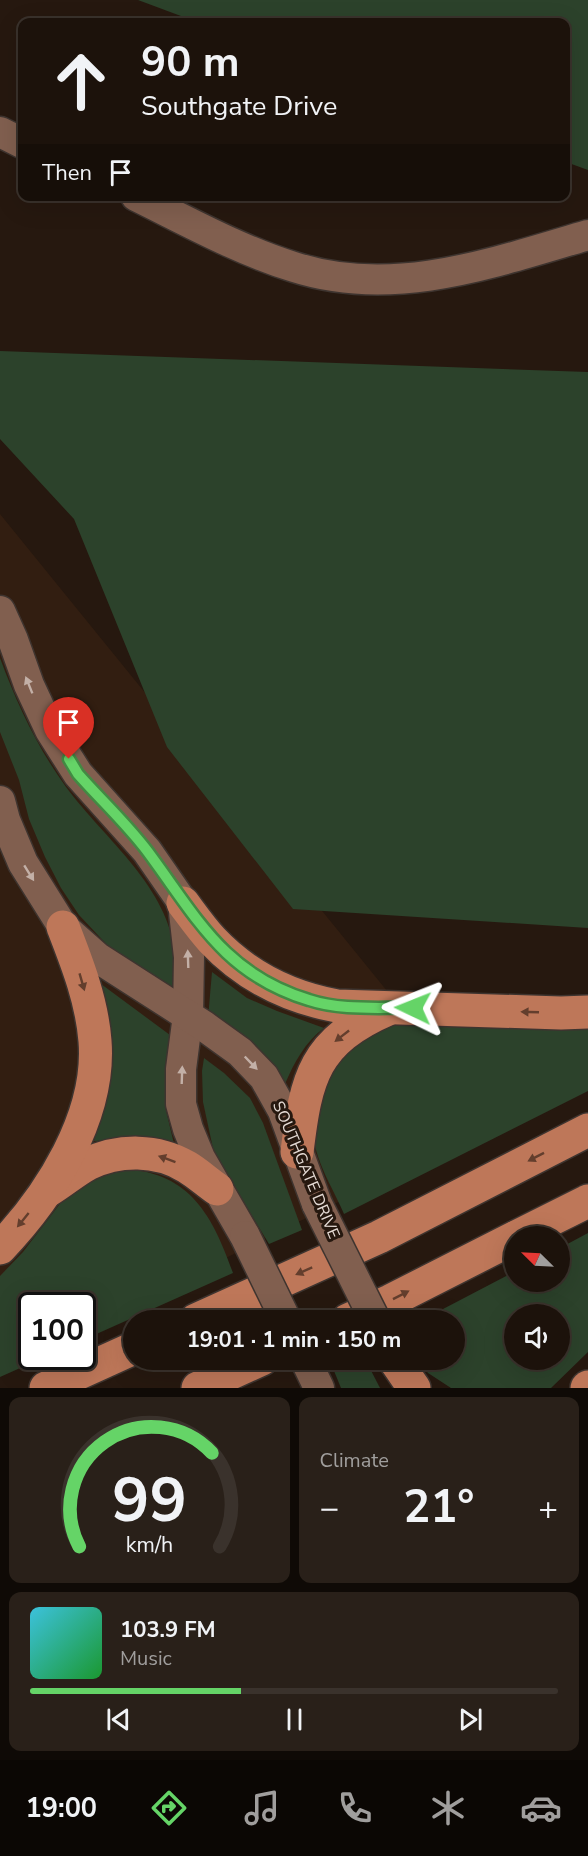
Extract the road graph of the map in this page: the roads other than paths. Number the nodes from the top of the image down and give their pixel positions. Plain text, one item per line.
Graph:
1 (0, 132) edge
2 (18, 141) edge
3 (146, 201) edge
4 (588, 235) edge
5 (0, 611) edge
6 (0, 801) edge
7 (183, 903) junction
8 (63, 927) junction
9 (392, 1007) junction
10 (588, 1012) edge
11 (188, 1015) junction
12 (588, 1130) edge
13 (297, 1152) junction
14 (217, 1189) junction
15 (46, 1192) junction
16 (588, 1201) edge
17 (538, 1226) edge
18 (504, 1243) edge
19 (0, 1248) edge
20 (218, 1310) edge
21 (281, 1310) edge
22 (370, 1310) edge
23 (370, 1310) edge
24 (123, 1353) edge
25 (238, 1370) edge
26 (310, 1370) edge
27 (402, 1370) edge
28 (46, 1388) edge
29 (198, 1388) edge
30 (319, 1388) edge
31 (414, 1388) edge

1 - 2 main road
3 - 4 main road
7 -> 5 main road
6 -> 8 main road, SOUTHGATE DRIVE
7 - 9 highway
11 -> 7 main road
8 - 11 main road, SOUTHGATE DRIVE
8 -> 15 highway
10 -> 9 highway
9 -> 13 highway
11 -> 13 main road, SOUTHGATE DRIVE
14 -> 11 main road
12 -> 20 highway
13 - 22 main road, SOUTHGATE DRIVE, bridge
14 -> 15 highway
14 - 21 main road, bridge
15 -> 19 highway
16 - 17 highway
23 -> 18 highway
24 - 28 highway
25 - 29 highway
26 - 30 main road
27 - 31 highway

